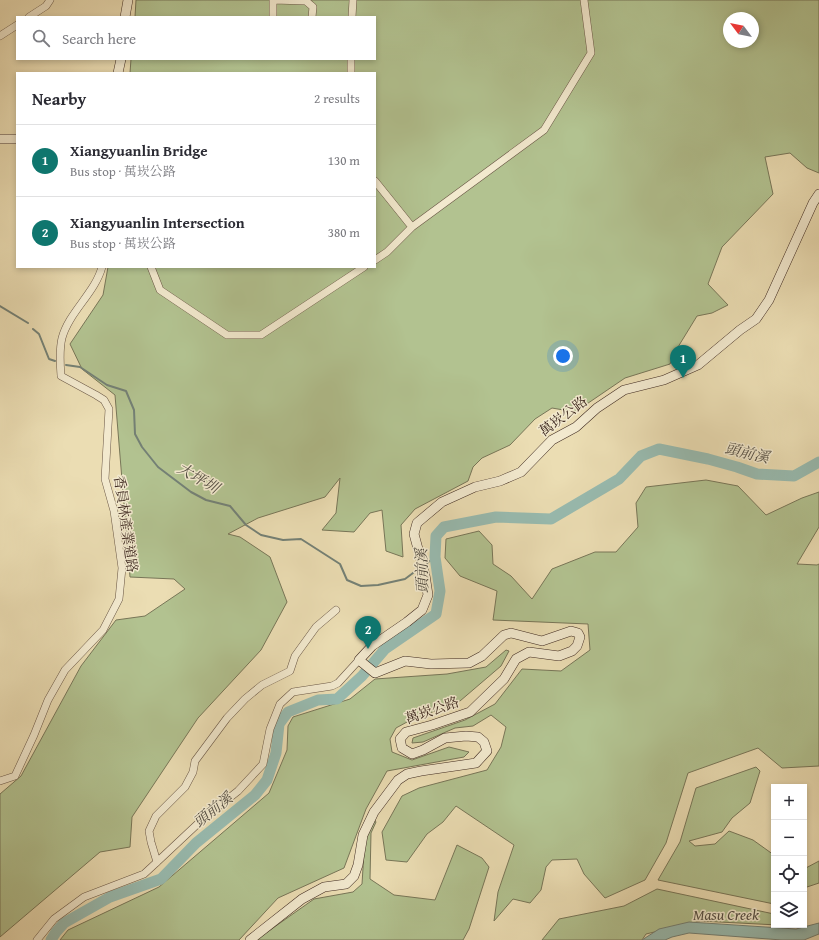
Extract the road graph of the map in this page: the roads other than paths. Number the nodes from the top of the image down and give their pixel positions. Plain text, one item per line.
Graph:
1 (50, 0) edge
2 (128, 0) edge
3 (274, 0) edge
4 (353, 0) edge
5 (584, 0) edge
6 (31, 16) edge
7 (125, 16) edge
8 (273, 16) edge
9 (312, 16) edge
10 (352, 16) edge
11 (16, 26) edge
12 (0, 36) edge
13 (121, 60) edge
14 (351, 60) edge
15 (118, 72) edge
16 (351, 72) edge
17 (0, 139) edge
18 (16, 139) edge
19 (376, 182) edge
20 (819, 194) edge
21 (412, 227) junction
22 (376, 259) edge
23 (102, 268) edge
24 (151, 268) edge
25 (363, 268) edge
26 (336, 610) dead end
27 (359, 660) junction
28 (0, 781) edge
29 (157, 862) junction
30 (37, 940) edge
31 (250, 940) edge

1 - 6 street
2 - 7 street
3 - 8 street
3 - 9 street
4 - 10 street
5 - 21 street
11 - 12 street
13 - 15 street
14 - 16 street
17 - 18 street
19 - 21 street
20 - 27 street, 萬崁公路
21 - 22 street
23 - 28 street, 香員林產業道路
24 - 25 street
26 - 29 street
27 - 29 street
27 - 31 street, 萬崁公路
29 - 30 street

